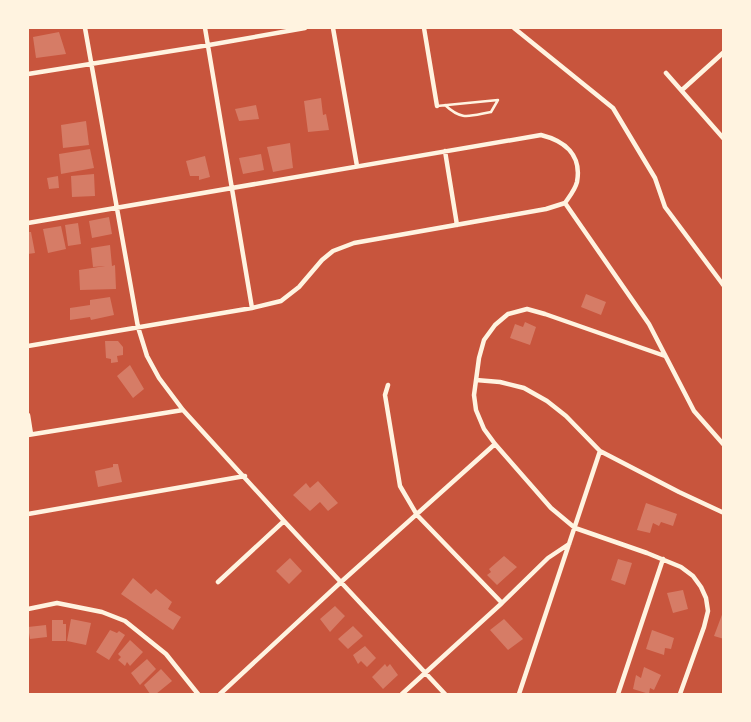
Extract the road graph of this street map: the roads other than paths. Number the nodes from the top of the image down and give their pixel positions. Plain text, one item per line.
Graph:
1 (85, 28) edge
2 (206, 28) edge
3 (305, 28) edge
4 (333, 28) edge
5 (424, 28) edge
6 (514, 29) edge
7 (208, 45) junction
8 (724, 52) edge
9 (91, 63) junction
10 (666, 73) dead end
11 (28, 74) edge
12 (682, 90) junction
13 (445, 105) junction
14 (437, 106) joint
15 (724, 139) edge
16 (445, 151) junction
17 (357, 166) junction
18 (231, 189) junction
19 (565, 203) junction
20 (117, 206) junction
21 (28, 223) edge
22 (457, 225) junction
23 (724, 286) edge
24 (252, 308) junction
25 (138, 326) junction
26 (28, 346) edge
27 (665, 356) junction
28 (476, 380) junction
29 (388, 385) dead end
30 (183, 410) junction
31 (28, 416) edge
32 (29, 435) edge
33 (495, 444) junction
34 (724, 446) edge
35 (600, 451) junction
36 (245, 476) junction
37 (724, 513) edge
38 (28, 514) edge
39 (417, 515) junction
40 (284, 521) junction
41 (576, 528) junction
42 (569, 544) junction
43 (663, 559) junction
44 (218, 582) dead end
45 (341, 582) junction
46 (502, 604) junction
47 (28, 609) edge
48 (426, 674) junction
49 (198, 694) edge
50 (220, 694) edge
51 (402, 694) edge
52 (445, 694) edge
53 (520, 694) edge
54 (618, 694) edge
55 (680, 694) edge

1 - 9 street
2 - 7 street
3 - 7 street
4 - 17 street
5 - 14 street
6 - 23 street
7 - 9 street
7 - 18 street
8 - 12 street
9 - 11 street
9 - 20 street
10 - 12 street
12 - 15 street
13 - 13 lane
13 - 14 lane
16 - 17 street
16 - 19 street
16 - 22 street
17 - 18 street
18 - 20 street
18 - 24 street
19 - 22 street
19 - 27 street
20 - 21 street
20 - 25 street
22 - 24 street
24 - 25 street
25 - 26 street
25 - 30 street
27 - 28 street
27 - 34 street
28 - 33 street
28 - 35 street
29 - 39 street
30 - 32 street
30 - 36 street
31 - 32 street
33 - 39 street
33 - 41 street
35 - 37 street
35 - 41 street
36 - 38 street
36 - 40 street
39 - 45 street
39 - 46 street
40 - 44 street
40 - 45 street
41 - 42 street
41 - 43 street
42 - 46 street
42 - 53 street
43 - 54 street
43 - 55 street
45 - 48 street
45 - 50 street
46 - 48 street
47 - 49 street
48 - 51 street
48 - 52 street

